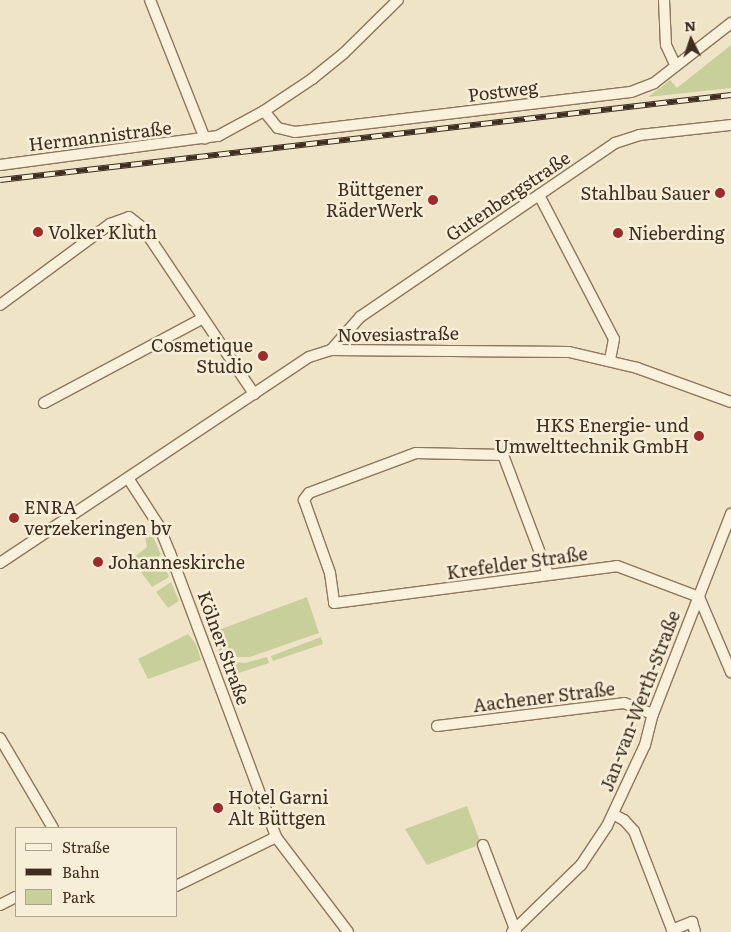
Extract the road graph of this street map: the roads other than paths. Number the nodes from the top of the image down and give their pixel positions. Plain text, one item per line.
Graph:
1 (150, 0) edge
2 (398, 0) edge
3 (664, 0) edge
4 (731, 23) edge
5 (676, 66) junction
6 (264, 111) junction
7 (731, 124) edge
8 (205, 139) junction
9 (0, 165) edge
10 (539, 195) junction
11 (0, 304) edge
12 (203, 318) junction
13 (331, 350) junction
14 (610, 360) junction
15 (254, 394) junction
16 (731, 402) edge
17 (44, 403) dead end
18 (128, 478) junction
19 (731, 514) edge
20 (0, 563) edge
21 (548, 574) junction
22 (699, 597) junction
23 (731, 672) edge
24 (653, 714) junction
25 (437, 726) dead end
26 (0, 738) edge
27 (613, 814) junction
28 (52, 827) edge
29 (276, 837) junction
30 (484, 845) dead end
31 (178, 885) edge
32 (15, 898) edge
33 (0, 906) edge
34 (514, 931) edge
35 (672, 931) edge
36 (348, 932) edge
37 (695, 932) edge

1 - 8 street
2 - 6 street, Hermannistraße
3 - 5 street
4 - 5 street, Postweg
5 - 6 street, Postweg
6 - 8 street, Hermannistraße
7 - 10 street, Gutenbergstraße
8 - 9 street, Hermannistraße
10 - 13 street, Gutenbergstraße
10 - 14 street
11 - 12 street
12 - 15 street
12 - 17 street
13 - 14 street, Novesiastraße
13 - 15 street, Novesiastraße
14 - 16 street, Novesiastraße
15 - 18 street, Novesiastraße
18 - 20 street, Novesiastraße
18 - 29 street, Kölner Straße
19 - 22 street, Jan-van-Werth-Straße
21 - 21 street, Krefelder Straße
21 - 22 street, Krefelder Straße
22 - 23 street
22 - 24 street, Jan-van-Werth-Straße
24 - 25 street, Aachener Straße
24 - 27 street, Jan-van-Werth-Straße
26 - 28 street
27 - 34 street, Jan-van-Werth-Straße
27 - 35 street
29 - 31 street
29 - 36 street, Kölner Straße
30 - 34 street, Jan-van-Werth-Straße
32 - 33 street
35 - 37 street

